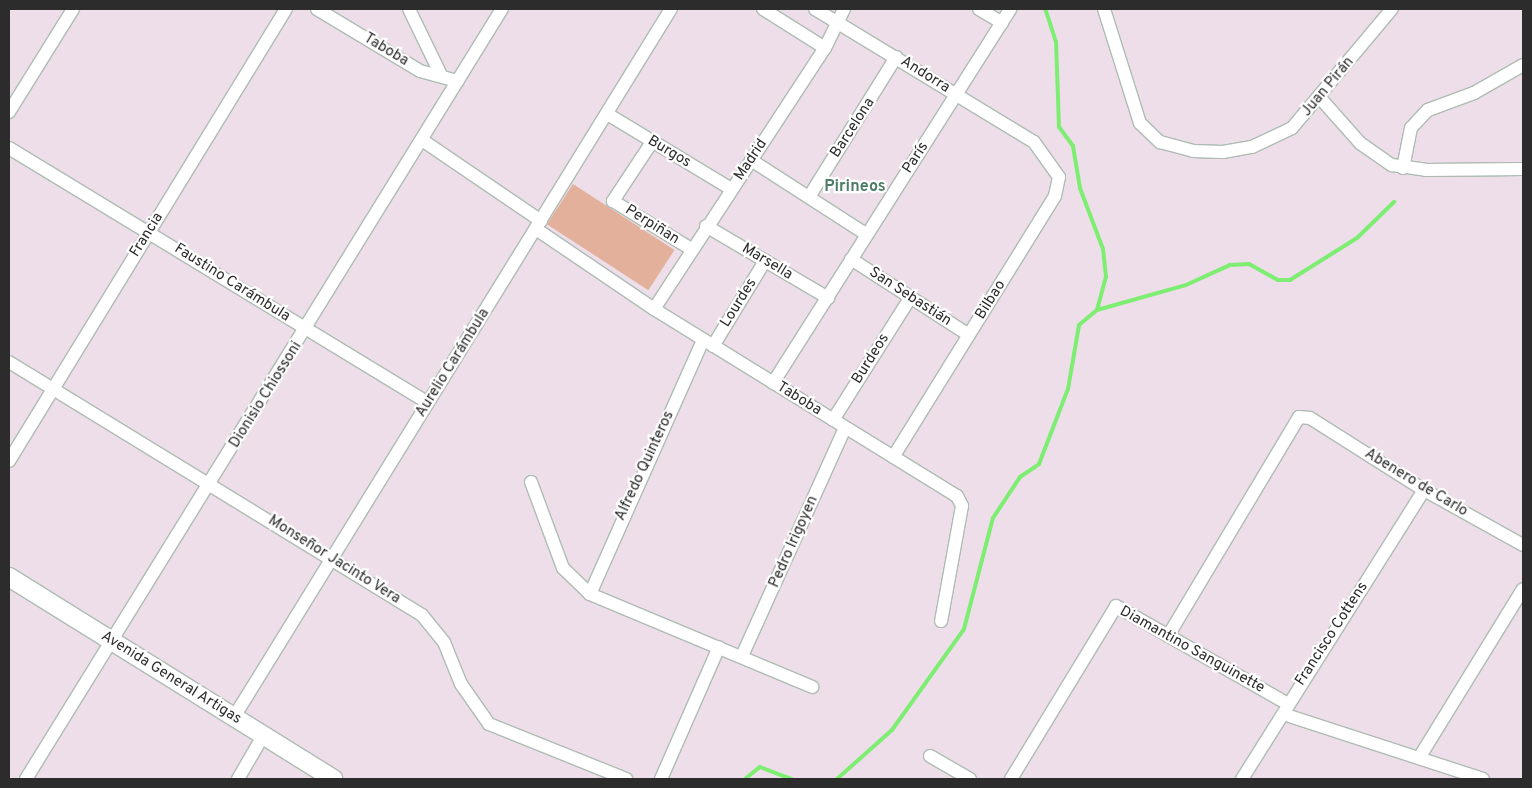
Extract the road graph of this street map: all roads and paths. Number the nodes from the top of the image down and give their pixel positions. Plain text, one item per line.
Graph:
1 (73, 9) edge
2 (286, 9) edge
3 (318, 9) edge
4 (409, 9) edge
5 (502, 9) edge
6 (671, 9) edge
7 (815, 9) edge
8 (844, 9) edge
9 (980, 9) edge
10 (1010, 9) edge
11 (1104, 9) edge
12 (1392, 9) edge
13 (770, 10) edge
14 (836, 22) junction
15 (1002, 24) junction
16 (825, 48) junction
17 (896, 57) junction
18 (1523, 65) edge
19 (440, 73) junction
20 (458, 81) junction
21 (957, 95) junction
22 (1320, 99) junction
23 (9, 112) edge
24 (608, 115) junction
25 (422, 140) junction
26 (652, 142) junction
27 (1034, 142) joint
28 (9, 148) edge
29 (751, 160) junction
30 (1403, 168) junction
31 (1523, 169) edge
32 (731, 189) junction
33 (808, 197) junction
34 (539, 225) junction
35 (706, 226) junction
36 (149, 232) junction
37 (866, 234) junction
38 (691, 249) junction
39 (851, 259) junction
40 (765, 261) junction
41 (828, 298) junction
42 (910, 298) junction
43 (654, 309) junction
44 (307, 329) junction
45 (969, 335) junction
46 (708, 343) junction
47 (9, 362) edge
48 (773, 383) junction
49 (53, 388) junction
50 (428, 403) junction
51 (833, 420) junction
52 (844, 428) junction
53 (893, 457) junction
54 (9, 461) edge
55 (531, 482) dead end
56 (210, 484) junction
57 (1424, 490) junction
58 (1523, 545) edge
59 (332, 560) junction
60 (9, 577) edge
61 (1523, 589) edge
62 (590, 594) junction
63 (940, 621) dead end
64 (1168, 636) junction
65 (113, 641) junction
66 (719, 648) junction
67 (742, 656) junction
68 (812, 687) dead end
69 (1286, 709) junction
70 (234, 717) junction
71 (263, 736) junction
72 (930, 756) dead end
73 (1419, 758) junction
74 (26, 779) edge
75 (238, 779) edge
76 (333, 779) edge
77 (626, 779) edge
78 (662, 779) edge
79 (970, 779) edge
80 (1011, 779) edge
81 (1242, 779) edge
82 (1483, 779) edge

1 - 23 street
2 - 36 street, Francia
3 - 19 street, Taboba
4 - 19 street
5 - 20 street, Dionisio Chiossoni
6 - 24 street, Aurelio Carámbula
7 - 14 street, Andorra
8 - 14 street, Madrid
9 - 15 street
10 - 15 street, París
11 - 22 street, Juan Pirán
12 - 22 street, Juan Pirán
13 - 16 street
14 - 16 street, Madrid
14 - 17 street, Andorra
15 - 21 street, París
16 - 29 street, Madrid
17 - 21 street, Andorra
17 - 33 street, Barcelona
18 - 30 street
19 - 20 street, Taboba
20 - 25 street, Dionisio Chiossoni
21 - 27 street, Andorra
21 - 37 street, París
22 - 30 street
24 - 26 street, Burgos
24 - 34 street, Aurelio Carámbula
25 - 34 street, Taboba
25 - 44 street, Dionisio Chiossoni
26 - 32 street, Burgos
26 - 38 street, Perpiñan
27 - 45 street, Bilbao
28 - 36 street, Faustino Carámbula
29 - 32 street, Madrid
29 - 33 street
30 - 31 street
32 - 35 street, Madrid
33 - 37 street
34 - 43 street, Taboba
34 - 50 street, Aurelio Carámbula
35 - 38 street, Madrid
35 - 40 street, Marsella
36 - 44 street, Faustino Carámbula
36 - 49 street, Francia
37 - 39 street, París
38 - 43 street, Madrid
39 - 41 street, París
39 - 42 street, San Sebastián
40 - 41 street, Marsella
40 - 46 street, Lourdes
41 - 48 street, París
42 - 45 street, San Sebastián
42 - 51 street, Burdeos
43 - 46 street, Taboba
44 - 50 street, Faustino Carámbula
44 - 56 street, Dionisio Chiossoni
45 - 53 street, Bilbao
46 - 48 street, Taboba
46 - 62 street, Alfredo Quinteros
47 - 49 street, Monseñor Jacinto Vera
48 - 51 street, Taboba
49 - 54 street, Francia
49 - 56 street, Monseñor Jacinto Vera
50 - 59 street, Aurelio Carámbula
51 - 52 street, Taboba
52 - 53 street, Taboba
52 - 67 street, Pedro Irigoyen
53 - 63 street, Taboba
55 - 62 street
56 - 59 street, Monseñor Jacinto Vera
56 - 65 street, Dionisio Chiossoni
57 - 58 street, Abenero de Carlo
57 - 64 street, Abenero de Carlo
57 - 69 street, Francisco Cottens
59 - 70 street, Aurelio Carámbula
59 - 77 street, Monseñor Jacinto Vera
60 - 65 main road, Avenida General Artigas
61 - 73 street
62 - 66 street
64 - 69 street, Diamantino Sanguinette
64 - 80 street, Diamantino Sanguinette
65 - 70 main road, Avenida General Artigas
65 - 74 street, Dionisio Chiossoni
66 - 67 street
66 - 78 street
67 - 68 street
69 - 73 street, Diamantino Sanguinette
69 - 81 street, Francisco Cottens
70 - 71 main road, Avenida General Artigas
71 - 75 street
71 - 76 main road, Avenida General Artigas
72 - 79 street
73 - 82 street, Diamantino Sanguinette

